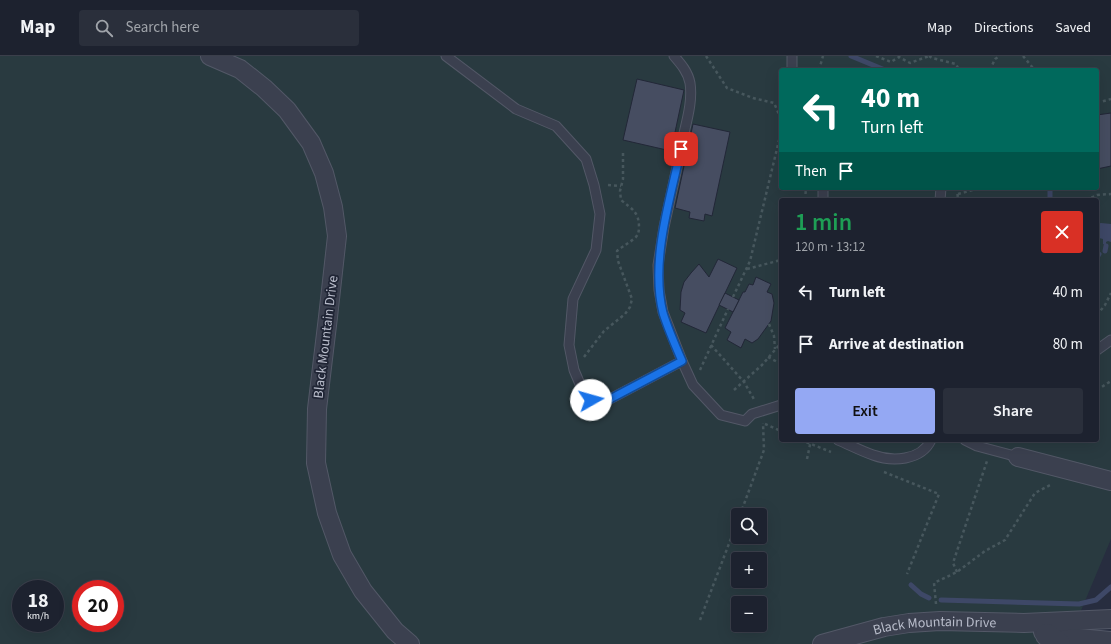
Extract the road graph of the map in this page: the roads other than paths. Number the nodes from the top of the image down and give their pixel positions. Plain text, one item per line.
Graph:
1 (210, 56) edge
2 (446, 56) edge
3 (674, 56) edge
4 (792, 56) edge
5 (792, 68) edge
6 (1111, 340) edge
7 (1099, 349) edge
8 (682, 361) junction
9 (779, 406) edge
10 (843, 442) edge
11 (930, 442) edge
12 (978, 443) edge
13 (1018, 457) joint
14 (1111, 480) edge
15 (1111, 619) edge
16 (1024, 623) junction
17 (1053, 639) edge
18 (1111, 641) edge
19 (410, 644) edge
20 (822, 644) edge

1 - 19 street, Black Mountain Drive
2 - 8 lane
3 - 8 lane
4 - 5 lane
6 - 7 lane
8 - 9 lane
10 - 11 lane
12 - 13 lane
13 - 14 street
15 - 16 street, Black Mountain Drive
16 - 17 street, Black Mountain Drive
16 - 20 street, Black Mountain Drive
17 - 18 street, Black Mountain Drive

